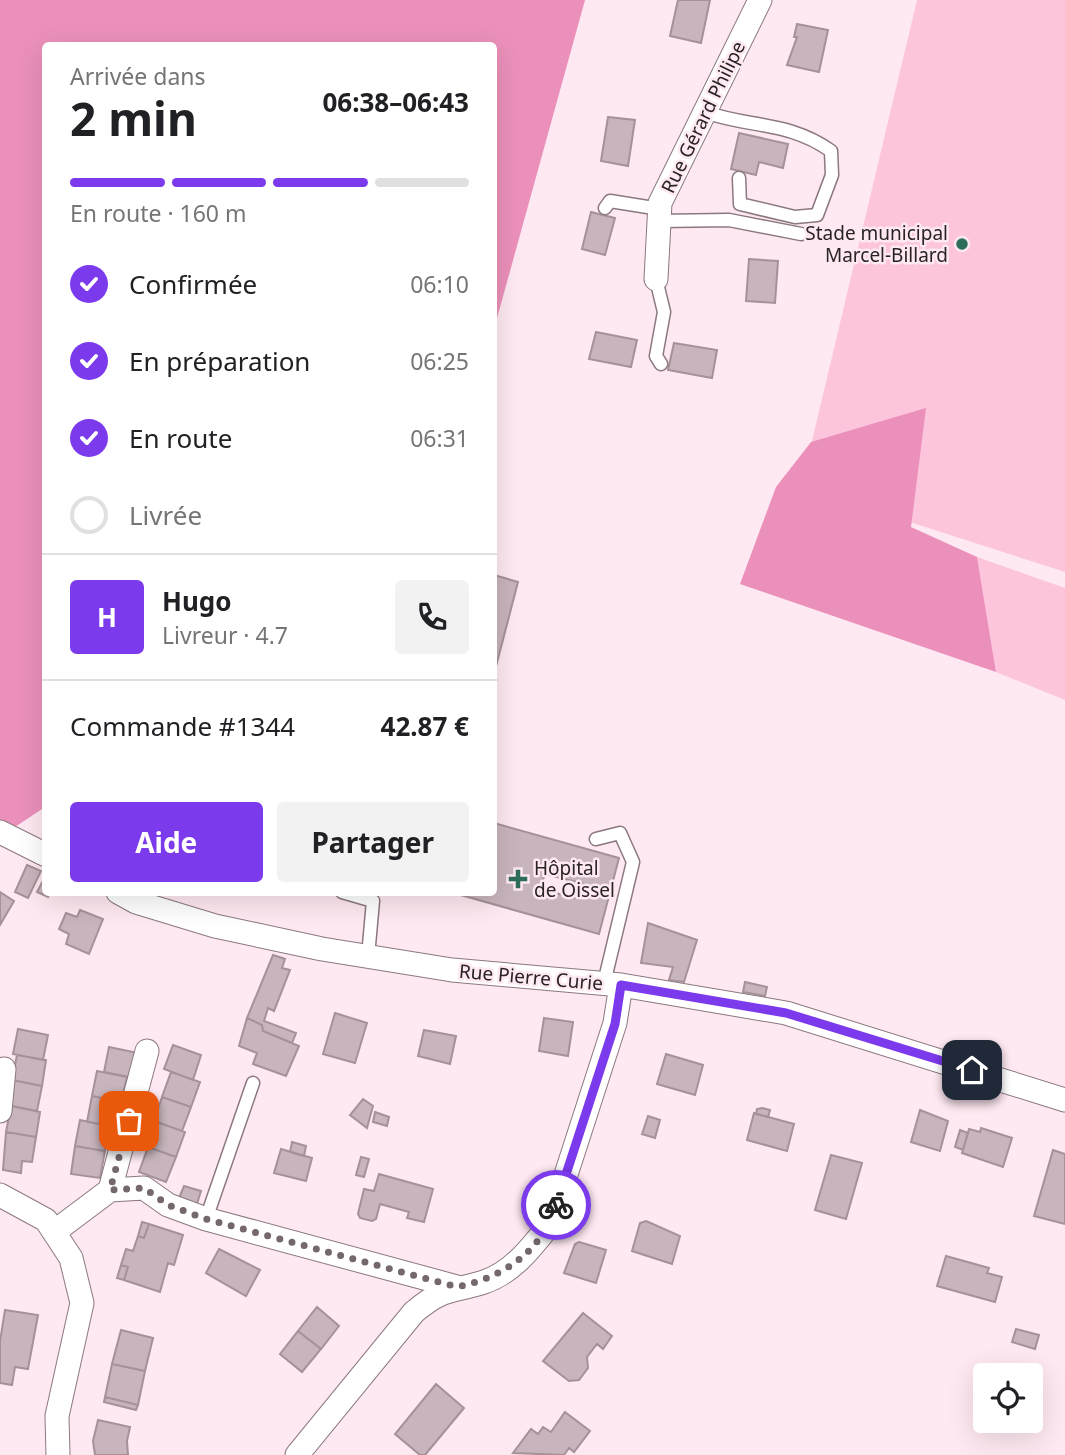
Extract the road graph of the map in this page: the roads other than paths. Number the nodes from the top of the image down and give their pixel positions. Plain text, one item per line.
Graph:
1 (760, 0) edge
2 (705, 112) junction
3 (738, 178) dead end
4 (605, 208) dead end
5 (660, 215) junction
6 (802, 234) dead end
7 (656, 279) joint
8 (661, 364) dead end
9 (0, 832) edge
10 (596, 839) dead end
11 (42, 853) edge
12 (125, 896) edge
13 (356, 896) edge
14 (368, 956) junction
15 (612, 984) junction
16 (147, 1051) dead end
17 (4, 1069) dead end
18 (253, 1083) dead end
19 (1065, 1100) edge
20 (0, 1111) edge
21 (110, 1190) junction
22 (0, 1195) edge
23 (206, 1219) junction
24 (54, 1232) junction
25 (457, 1287) junction
26 (58, 1455) edge
27 (298, 1455) edge

1 - 2 street, Rue Gérard Philipe
2 - 3 lane
2 - 5 street, Rue Gérard Philipe
4 - 5 lane
5 - 6 lane
5 - 7 street, Rue Gérard Philipe
7 - 8 lane
9 - 11 street
10 - 15 lane
12 - 14 street, Rue Pierre Curie
13 - 14 lane
14 - 15 street, Rue Pierre Curie
15 - 19 street, Rue Pierre Curie
15 - 25 street
16 - 21 street
17 - 20 street
18 - 23 lane
21 - 23 street
21 - 24 street
22 - 24 street
23 - 25 street
24 - 26 street
25 - 27 street

